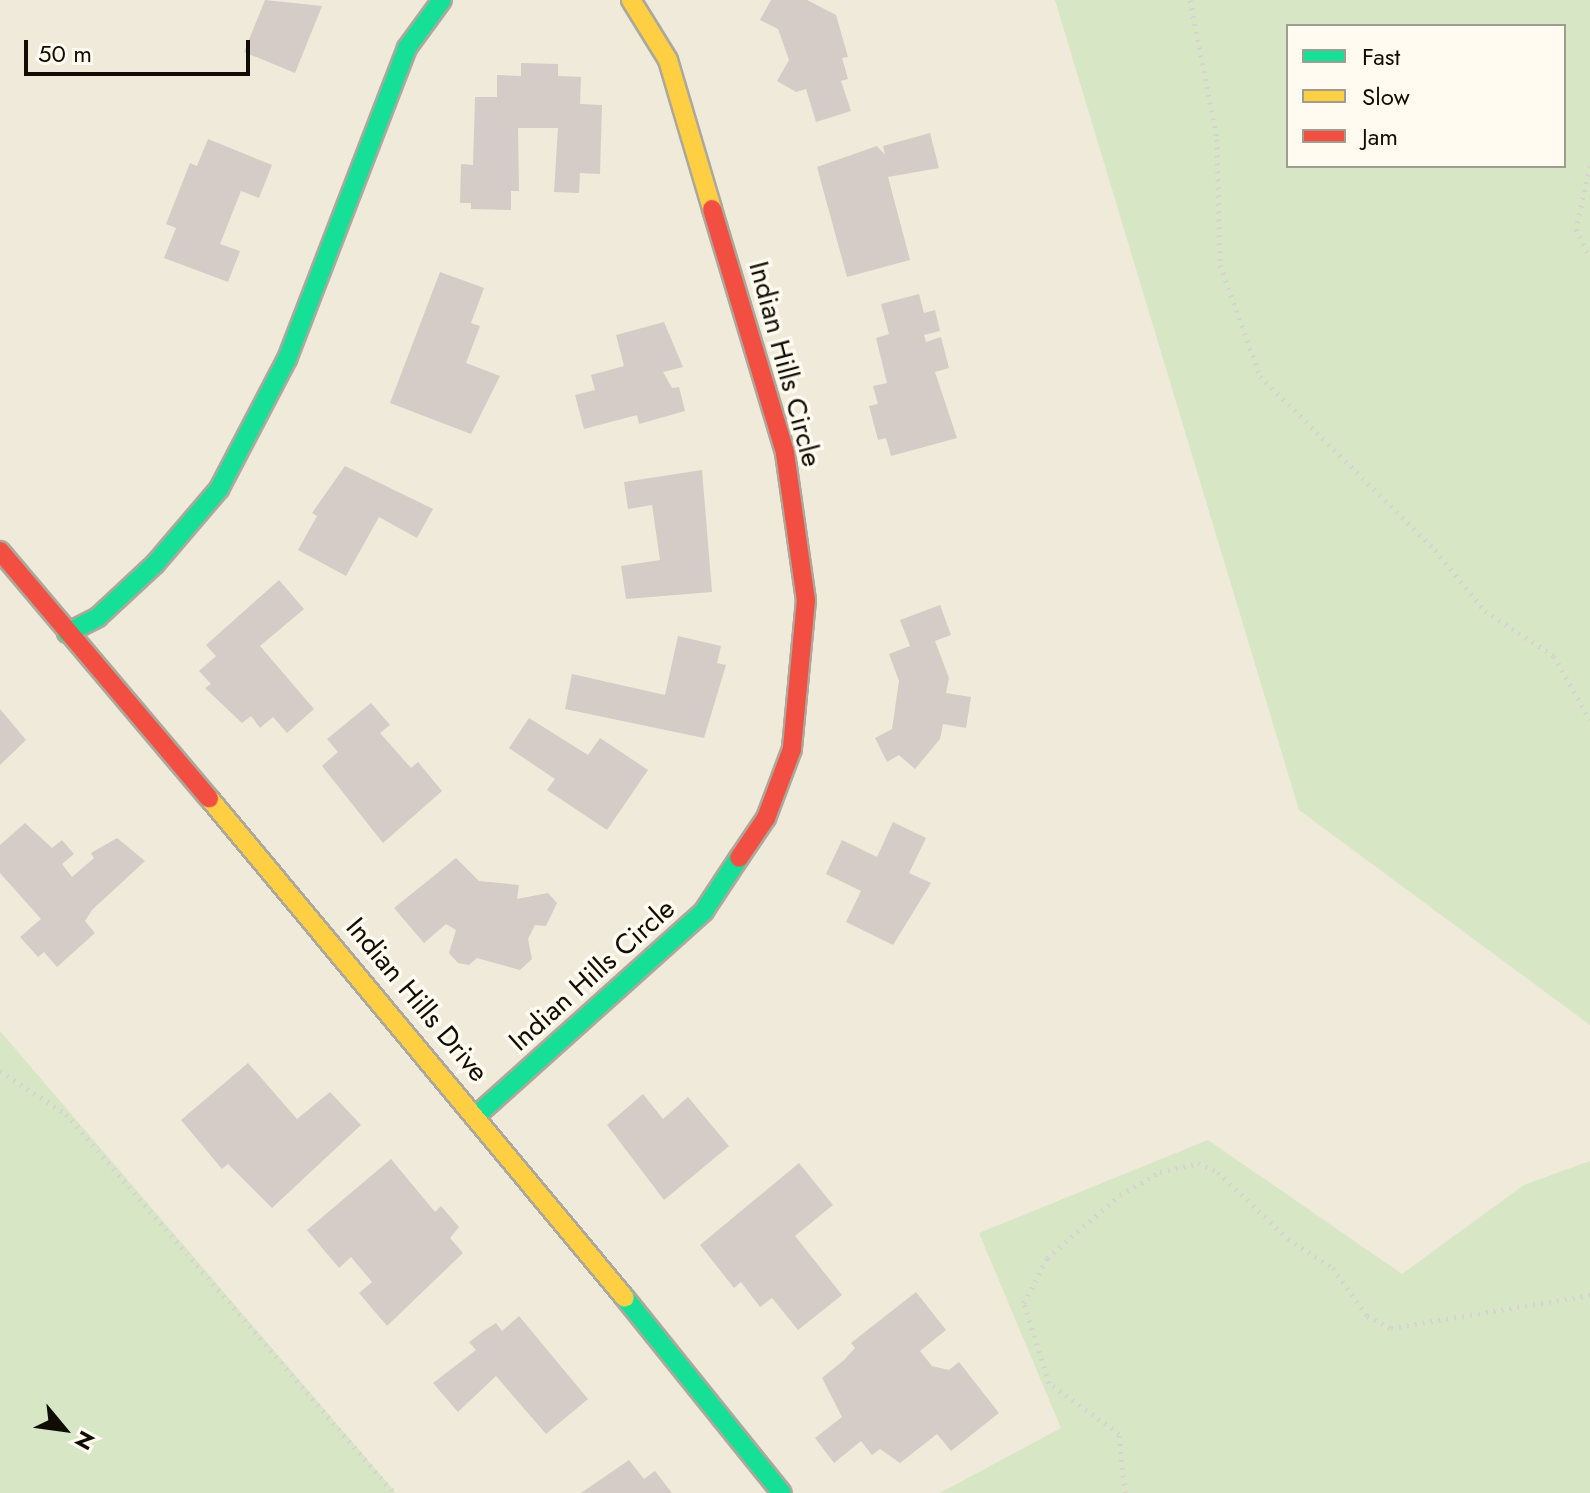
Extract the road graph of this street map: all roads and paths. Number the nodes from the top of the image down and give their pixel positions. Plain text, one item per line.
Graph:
1 (442, 0) edge
2 (631, 0) edge
3 (1190, 0) edge
4 (1590, 166) edge
5 (1590, 258) edge
6 (0, 551) edge
7 (67, 633) junction
8 (1590, 720) edge
9 (0, 1071) edge
10 (477, 1115) junction
11 (1590, 1295) edge
12 (394, 1493) edge
13 (782, 1493) edge
14 (1125, 1493) edge

1 - 7 street
2 - 10 street, Indian Hills Circle
3 - 8 path
4 - 5 path
6 - 7 street, Indian Hills Drive
7 - 10 street, Indian Hills Drive
9 - 12 path
10 - 13 street, Indian Hills Drive
11 - 14 path

